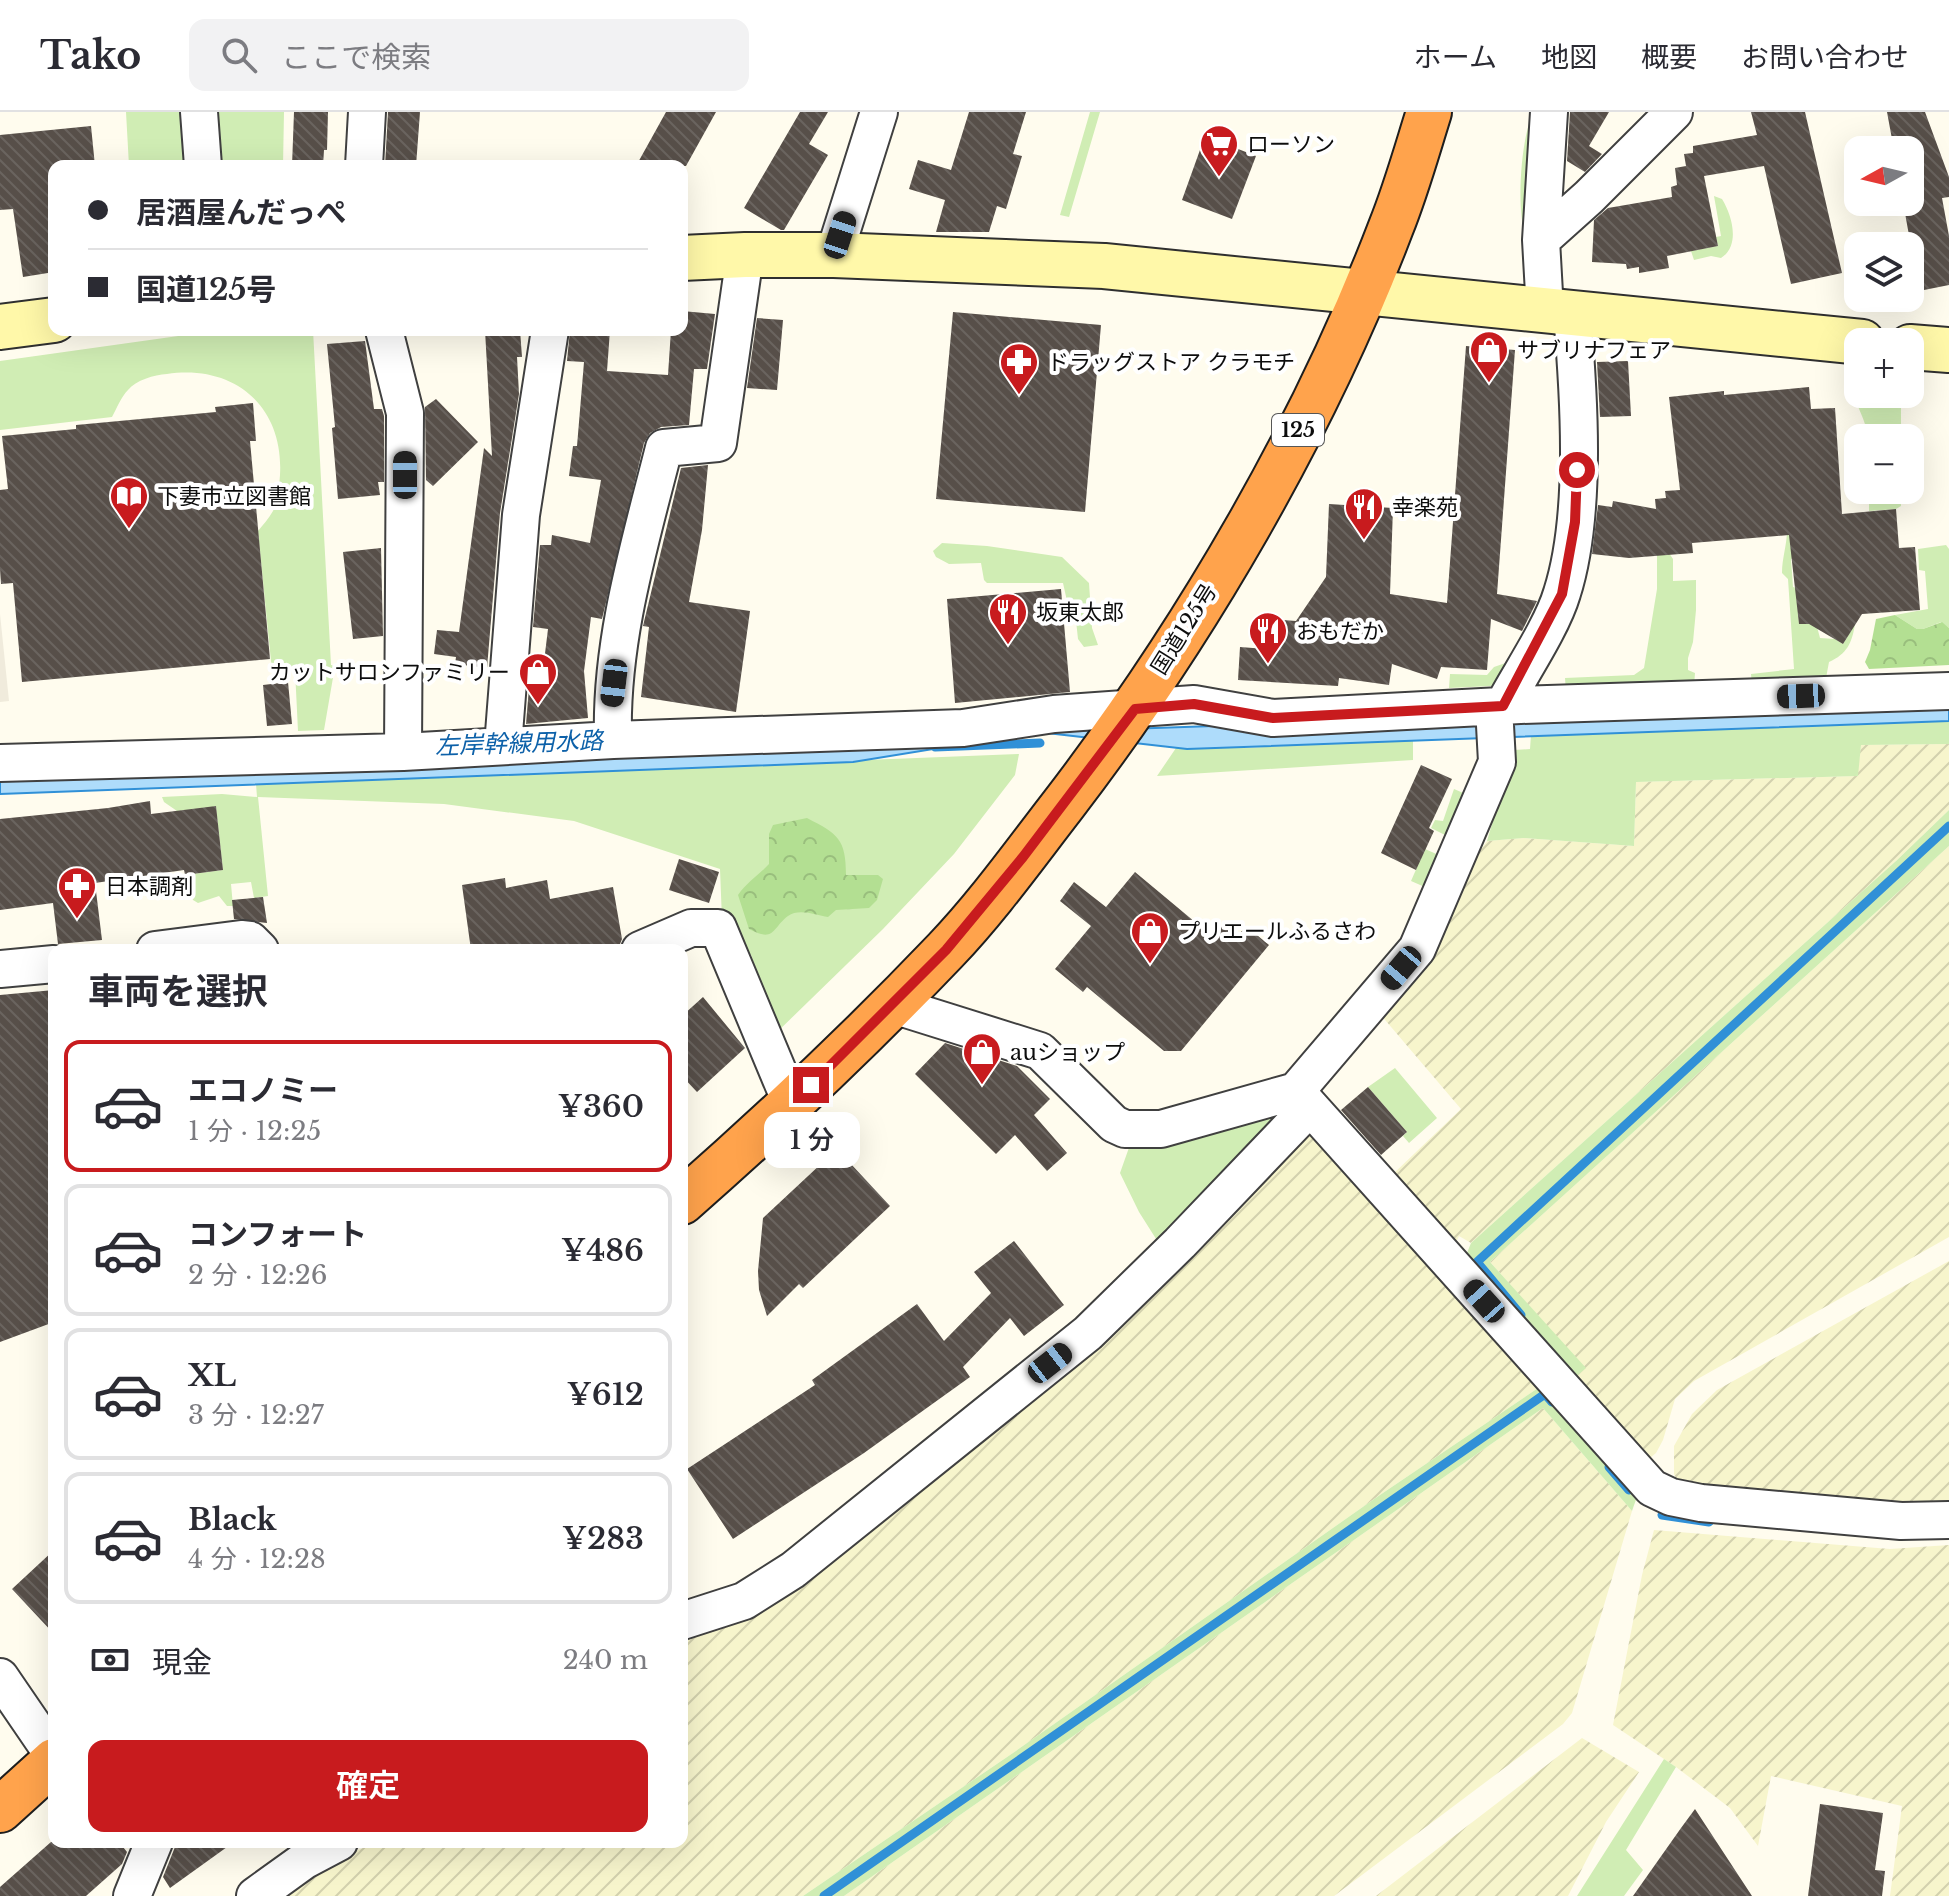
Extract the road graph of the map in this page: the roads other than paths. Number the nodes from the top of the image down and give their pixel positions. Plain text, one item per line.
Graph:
1 (199, 112) edge
2 (367, 112) edge
3 (879, 112) edge
4 (1429, 112) edge
5 (1549, 112) edge
6 (1674, 112) edge
7 (203, 160) edge
8 (364, 160) edge
9 (1541, 240) junction
10 (745, 255) junction
11 (834, 255) junction
12 (688, 258) edge
13 (1365, 293) junction
14 (1558, 312) junction
15 (48, 321) edge
16 (0, 327) edge
17 (386, 336) edge
18 (549, 336) edge
19 (1844, 340) edge
20 (1924, 348) edge
21 (1949, 350) edge
22 (1949, 691) edge
23 (1498, 706) junction
24 (1135, 709) junction
25 (613, 740) junction
26 (503, 746) junction
27 (403, 752) junction
28 (0, 763) edge
29 (202, 944) edge
30 (254, 944) edge
31 (654, 944) edge
32 (48, 965) edge
33 (0, 969) edge
34 (890, 1004) junction
35 (1302, 1099) junction
36 (792, 1105) junction
37 (688, 1197) edge
38 (1949, 1520) edge
39 (688, 1619) edge
40 (0, 1677) edge
41 (48, 1750) edge
42 (48, 1765) edge
43 (0, 1810) edge
44 (152, 1848) edge
45 (328, 1848) edge
46 (135, 1895) edge
47 (255, 1896) edge

1 - 7 street
2 - 8 street
3 - 11 street
4 - 13 highway, 国道125号 / 125
5 - 9 street
6 - 9 street
9 - 14 street
10 - 11 street
10 - 12 street
10 - 25 street
11 - 13 street
13 - 14 street
13 - 24 highway, 国道125号 / 125
14 - 19 street
14 - 23 street
15 - 16 street
17 - 27 street
18 - 26 street
20 - 21 street
22 - 23 street
23 - 24 street
23 - 35 street
24 - 25 street
24 - 34 highway, 国道125号 / 125
25 - 26 street
26 - 27 street
27 - 28 street
29 - 30 street
31 - 36 street
32 - 33 street
34 - 35 street
34 - 36 highway, 国道125号 / 125
35 - 38 street
35 - 39 street
36 - 37 highway, 国道125号 / 125
40 - 41 street
42 - 43 highway
44 - 46 street
45 - 47 street

